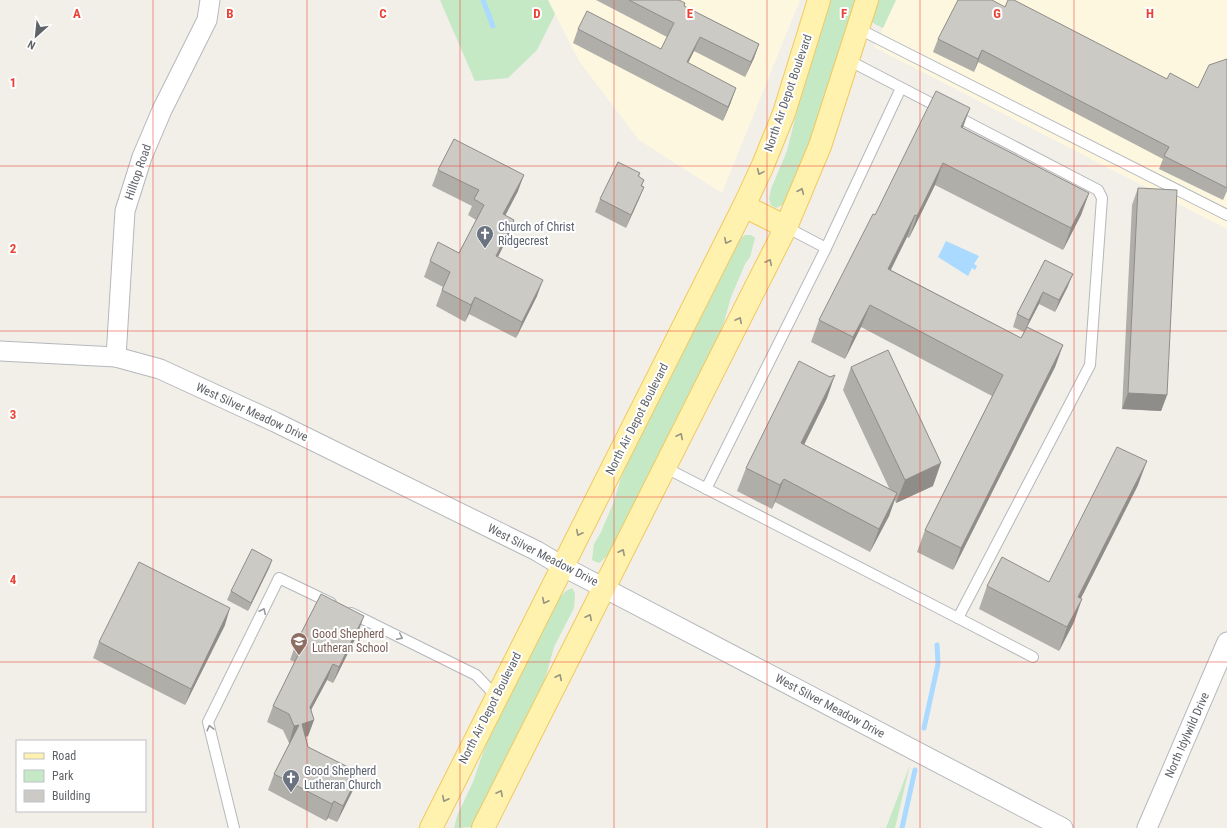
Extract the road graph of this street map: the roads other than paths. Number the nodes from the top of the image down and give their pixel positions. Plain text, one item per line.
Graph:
1 (210, 0) edge
2 (819, 0) edge
3 (867, 0) edge
4 (857, 28) junction
5 (848, 60) junction
6 (901, 88) junction
7 (744, 206) junction
8 (1227, 215) edge
9 (786, 227) junction
10 (826, 248) junction
11 (0, 351) edge
12 (116, 357) junction
13 (664, 467) junction
14 (706, 489) junction
15 (562, 566) junction
16 (604, 587) junction
17 (958, 618) junction
18 (1227, 642) edge
19 (1033, 657) dead end
20 (1223, 664) edge
21 (496, 696) junction
22 (234, 828) edge
23 (431, 828) edge
24 (483, 828) edge
25 (1063, 828) edge
26 (1147, 828) edge

1 - 12 street, Hilltop Road
2 -> 7 main road, North Air Depot Boulevard
3 - 4 main road
4 - 5 main road
4 - 8 lane
5 - 6 lane
9 -> 5 main road
6 - 10 lane
6 - 17 lane
7 - 9 main road
7 -> 15 main road, North Air Depot Boulevard
9 - 10 lane
13 -> 9 main road
10 - 14 lane
11 - 12 street, West Silver Meadow Drive
12 - 15 street, West Silver Meadow Drive
13 - 14 lane
16 -> 13 main road
14 - 17 lane
15 - 16 street, West Silver Meadow Drive
15 -> 21 main road, North Air Depot Boulevard
24 -> 16 main road
16 - 25 street, West Silver Meadow Drive
17 - 19 lane
18 - 20 street, North Idylwild Drive
20 - 26 street, North Idylwild Drive
22 -> 21 lane
21 -> 23 main road, North Air Depot Boulevard

